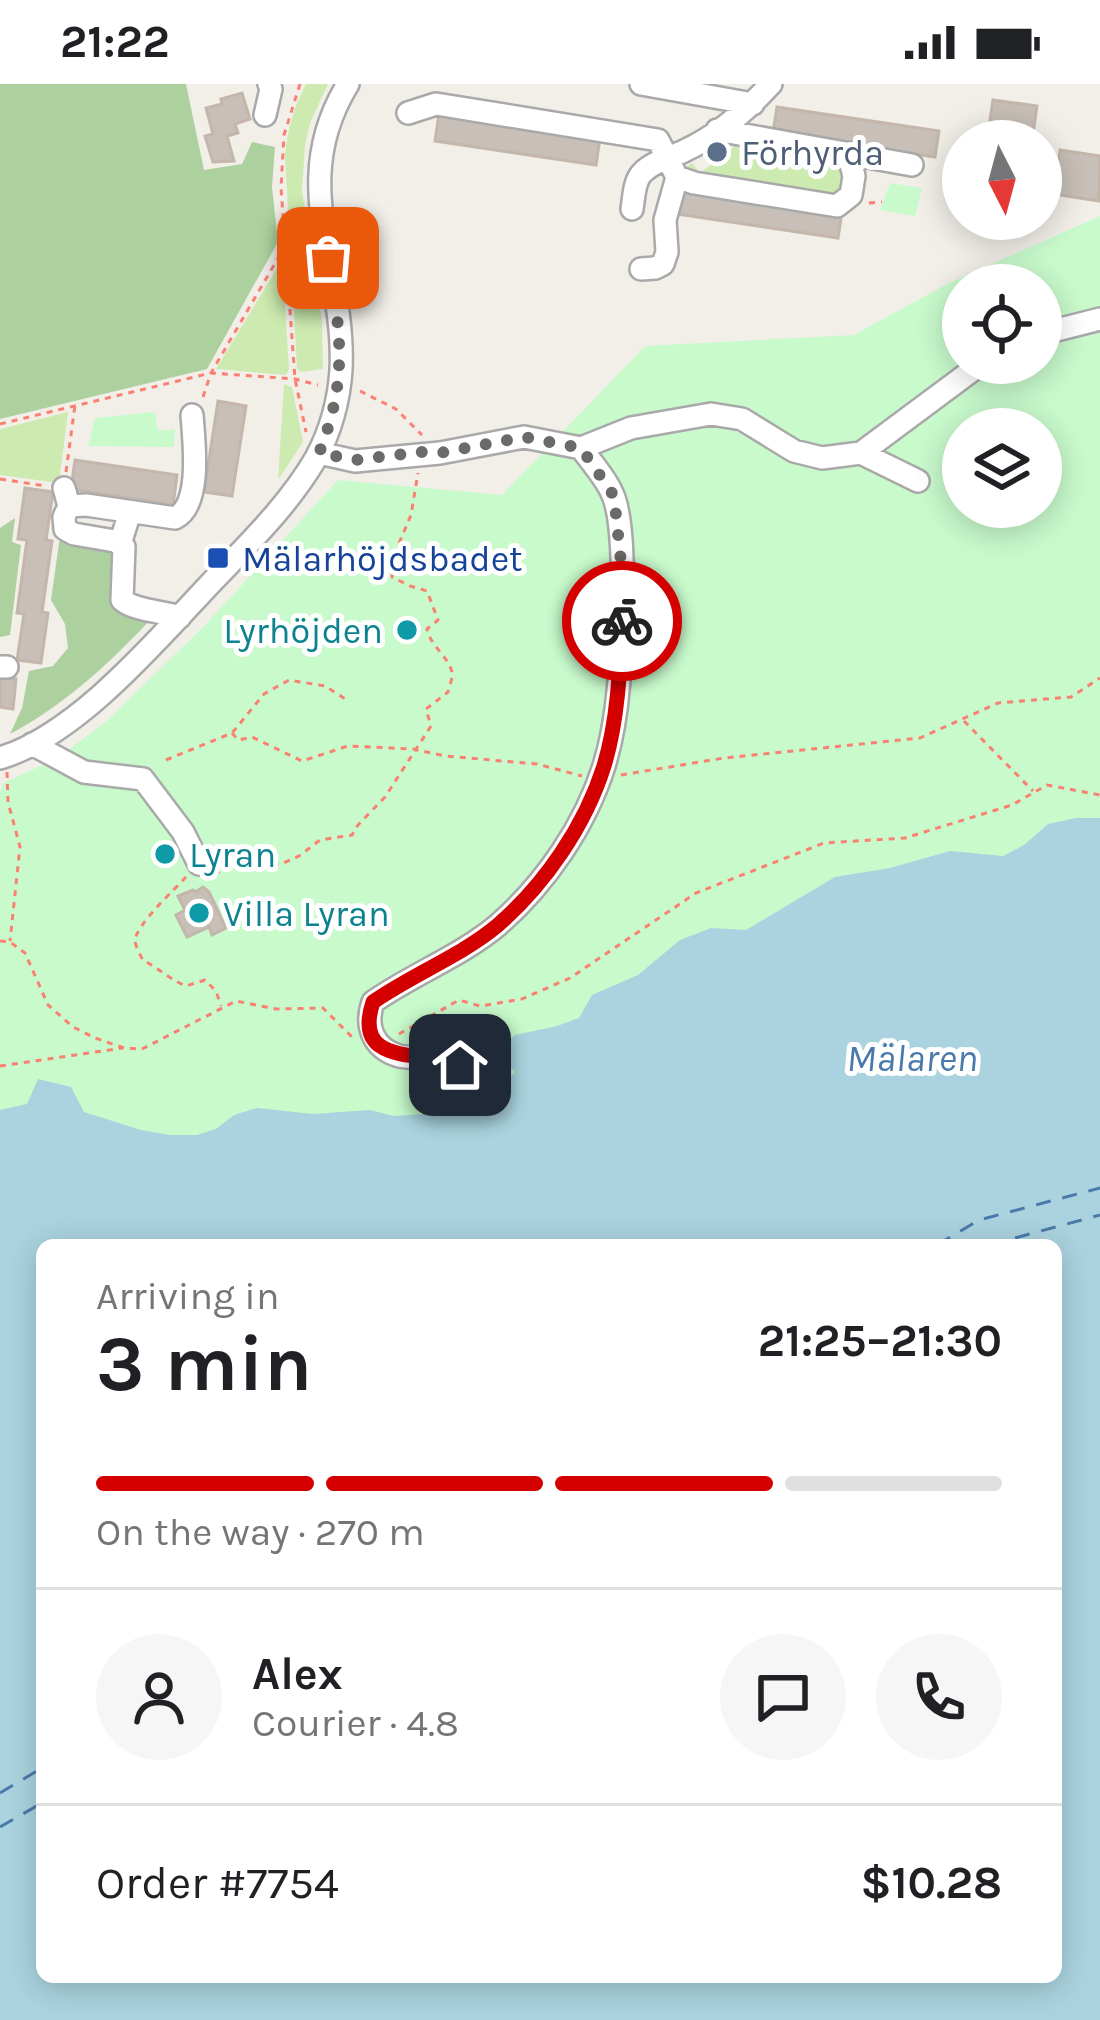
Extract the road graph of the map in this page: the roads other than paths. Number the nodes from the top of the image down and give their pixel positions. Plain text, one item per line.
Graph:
1 (269, 84) edge
2 (348, 84) edge
3 (641, 84) edge
4 (771, 84) edge
5 (753, 104) junction
6 (408, 113) dead end
7 (265, 115) dead end
8 (717, 130) junction
9 (848, 153) junction
10 (912, 165) dead end
11 (672, 167) junction
12 (632, 208) dead end
13 (641, 269) dead end
14 (1100, 319) edge
15 (1062, 329) edge
16 (954, 384) edge
17 (192, 416) road end
18 (581, 448) junction
19 (319, 453) junction
20 (861, 454) junction
21 (918, 481) dead end
22 (130, 512) junction
23 (120, 544) junction
24 (179, 616) junction
25 (32, 745) junction
26 (0, 758) edge
27 (199, 864) road end
28 (472, 1076) dead end

1 - 7 street
2 - 19 street
3 - 5 street
4 - 5 street
5 - 8 street
6 - 11 street
8 - 9 street
8 - 11 street
9 - 10 street
9 - 11 street
11 - 12 street
11 - 13 street
14 - 15 street
16 - 20 street
17 - 22 street
18 - 19 street
18 - 20 street
18 - 28 street
19 - 24 street
20 - 21 street
22 - 23 street
22 - 23 street
23 - 24 street
24 - 25 street
25 - 26 street
25 - 27 street

